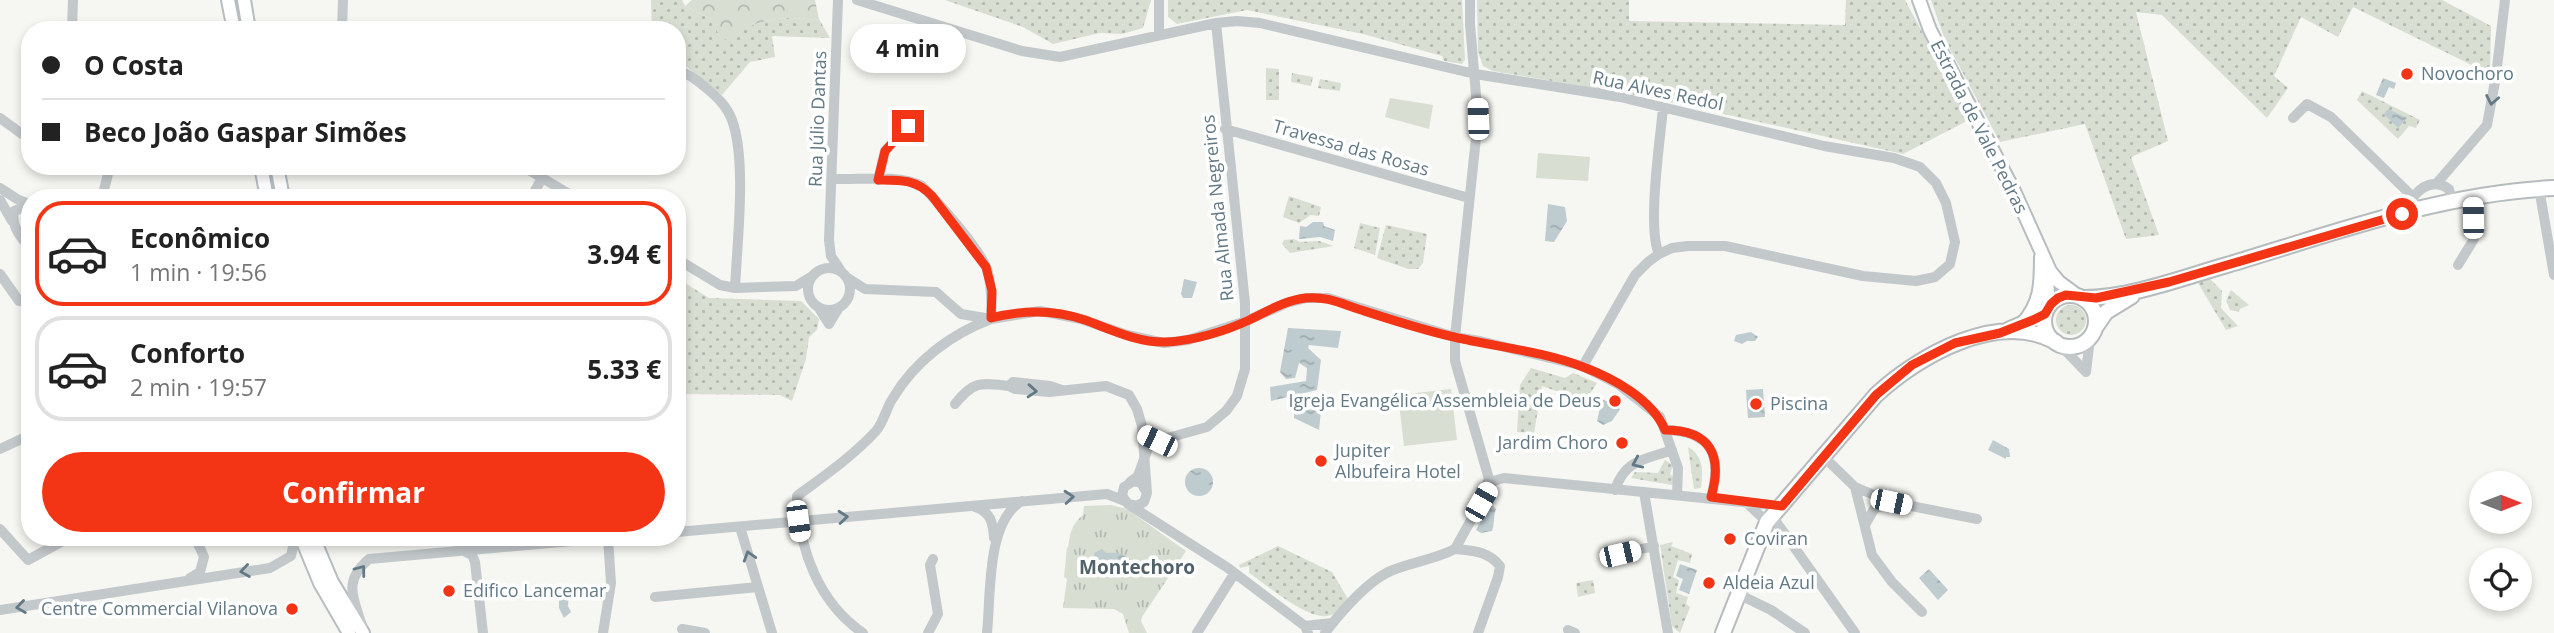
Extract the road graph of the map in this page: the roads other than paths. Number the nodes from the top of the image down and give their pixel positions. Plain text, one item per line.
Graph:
1 (73, 0) edge
2 (228, 0) edge
3 (244, 0) edge
4 (343, 0) edge
5 (838, 0) edge
6 (857, 0) edge
7 (1159, 0) edge
8 (1470, 0) edge
9 (1919, 0) edge
10 (2505, 0) edge
11 (72, 21) edge
12 (232, 21) edge
13 (248, 21) edge
14 (342, 21) edge
15 (1216, 23) junction
16 (1159, 34) junction
17 (686, 74) edge
18 (1475, 74) junction
19 (1663, 108) junction
20 (0, 118) edge
21 (2293, 118) dead end
22 (908, 126) dead end
23 (1225, 129) junction
24 (21, 133) edge
25 (538, 175) edge
26 (542, 178) junction
27 (832, 179) junction
28 (878, 180) junction
29 (2437, 183) junction
30 (0, 188) edge
31 (2546, 188) edge
32 (536, 189) edge
33 (561, 189) edge
34 (2472, 197) junction
35 (1469, 198) junction
36 (0, 200) edge
37 (21, 201) edge
38 (2452, 201) junction
39 (2415, 203) junction
40 (21, 208) edge
41 (12, 221) junction
42 (21, 239) edge
43 (829, 240) junction
44 (2041, 253) junction
45 (1659, 254) junction
46 (686, 264) edge
47 (2458, 265) dead end
48 (0, 274) edge
49 (844, 274) junction
50 (814, 275) junction
51 (2554, 275) edge
52 (2169, 282) junction
53 (735, 288) junction
54 (780, 288) junction
55 (865, 289) junction
56 (2080, 297) junction
57 (21, 301) edge
58 (815, 304) junction
59 (841, 306) junction
60 (2047, 310) junction
61 (991, 318) junction
62 (1246, 321) junction
63 (2022, 324) junction
64 (2000, 333) junction
65 (2092, 333) junction
66 (1455, 337) junction
67 (2059, 344) junction
68 (1583, 366) junction
69 (955, 404) dead end
70 (1665, 430) junction
71 (1142, 434) junction
72 (21, 439) edge
73 (1157, 441) junction
74 (0, 449) edge
75 (1672, 450) junction
76 (1482, 455) junction
77 (1823, 456) junction
78 (1143, 458) junction
79 (1504, 478) junction
80 (1130, 482) junction
81 (1855, 487) junction
82 (1615, 489) junction
83 (1644, 492) junction
84 (1147, 495) junction
85 (1676, 495) junction
86 (1711, 497) junction
87 (1022, 501) junction
88 (1481, 502) junction
89 (1746, 502) junction
90 (1891, 502) junction
91 (1127, 503) junction
92 (971, 506) junction
93 (1773, 514) junction
94 (1977, 519) dead end
95 (798, 521) junction
96 (1159, 522) junction
97 (1865, 525) junction
98 (740, 527) junction
99 (0, 529) edge
100 (686, 531) edge
101 (54, 546) edge
102 (199, 546) edge
103 (293, 546) edge
104 (305, 546) edge
105 (317, 546) edge
106 (519, 546) edge
107 (609, 546) edge
108 (995, 546) junction
109 (1654, 546) junction
110 (1455, 549) junction
111 (463, 551) junction
112 (1620, 554) dead end
113 (933, 559) dead end
114 (1234, 574) junction
115 (186, 581) junction
116 (758, 587) junction
117 (1738, 594) junction
118 (655, 597) dead end
119 (0, 610) edge
120 (1922, 612) dead end
121 (1332, 623) junction
122 (682, 629) dead end
123 (1307, 629) edge
124 (349, 633) edge
125 (364, 633) edge
126 (483, 633) edge
127 (603, 633) edge
128 (705, 633) edge
129 (772, 633) edge
130 (863, 633) edge
131 (928, 633) edge
132 (987, 633) edge
133 (1197, 633) edge
134 (1325, 633) edge
135 (1478, 633) edge
136 (1668, 633) edge
137 (1723, 633) edge
138 (1805, 633) edge
139 (1855, 633) edge

1 - 11 street
2 - 12 main road
3 - 13 main road
4 - 14 street
5 - 27 street, Rua Júlio Dantas
6 - 16 street, Rua Alves Redol
7 - 16 street
8 - 18 street
9 - 44 main road, Estrada de Vale Pedras
10 -> 29 street
15 - 16 street, Rua Alves Redol
15 - 18 street, Rua Alves Redol
15 - 23 street, Rua Almada Negreiros
17 - 53 street
18 - 19 street, Rua Alves Redol
18 - 35 street
19 - 45 street
19 - 45 street, Rua Alves Redol
20 - 24 street
21 - 39 street
22 - 28 street
23 - 35 street, Travessa das Rosas
23 - 62 street, Rua Almada Negreiros
25 - 26 street
26 - 32 street
26 - 33 street
27 - 28 street
27 - 43 street, Rua Júlio Dantas
28 - 61 street
29 - 38 street
29 - 39 street
30 - 37 street
31 - 34 main road
31 - 51 street
34 - 38 main road
34 - 47 street
35 - 66 street
36 - 41 street
38 - 39 main road
39 - 52 main road
40 - 41 street
41 - 42 street
43 - 49 street, Rua Júlio Dantas
43 - 50 street, Rua Júlio Dantas
44 - 56 main road, Estrada de Vale Pedras
44 - 60 main road, Estrada de Vale Pedras
44 - 63 main road
45 - 68 street
46 - 53 street
48 - 57 street
49 - 50 street
49 - 55 street
49 - 59 street
50 - 54 street
50 - 58 street, Rua Júlio Dantas
52 - 56 main road
52 - 65 main road
53 - 54 street
54 - 58 street
55 - 59 street
55 - 61 street
56 - 60 main road
56 - 65 main road
58 - 59 street
60 - 63 main road
60 - 67 main road
61 - 62 street
61 - 95 street
62 - 66 street
62 - 73 street, Rua Almada Negreiros
63 - 64 main road
64 - 67 main road
64 - 77 main road
65 - 67 main road
65 - 67 street
66 - 68 street
66 - 76 street
68 - 70 street
69 - 71 street
70 - 75 street
70 - 86 street
71 - 73 street
71 - 78 street
72 - 74 street
73 - 78 street
75 -> 82 street
75 - 85 street
76 - 79 street
76 - 88 street
77 - 81 street
77 - 93 main road
78 - 80 street
78 - 84 street
79 - 82 street
79 - 88 street
80 - 84 street
80 - 91 street
81 - 90 street
81 - 97 street
82 - 83 street
83 - 85 street
83 - 109 street
84 - 91 street
84 - 96 street
85 - 86 street
86 - 89 street
87 -> 91 street
87 - 92 street
87 - 108 street
88 - 110 street
89 - 93 street
89 - 93 street
90 - 94 street
90 - 97 street
91 - 96 street
95 -> 92 street
92 - 108 street
93 - 117 main road
93 - 139 street
95 - 98 street
95 - 130 street
96 - 114 street
97 - 120 street
98 - 100 street
116 -> 98 street
99 - 101 street
102 - 115 street
103 -> 115 street
104 - 124 main road
105 - 125 main road
106 - 111 street
107 - 127 street
108 - 132 street
109 - 112 street
109 - 136 street
110 - 121 street
110 - 135 street
125 -> 111 street
111 - 126 street
113 - 131 street
114 - 123 street
114 - 133 street
115 -> 119 street
116 - 118 street
116 - 129 street
117 - 137 main road
117 - 138 street
121 - 123 street
121 - 134 street
122 - 128 street

